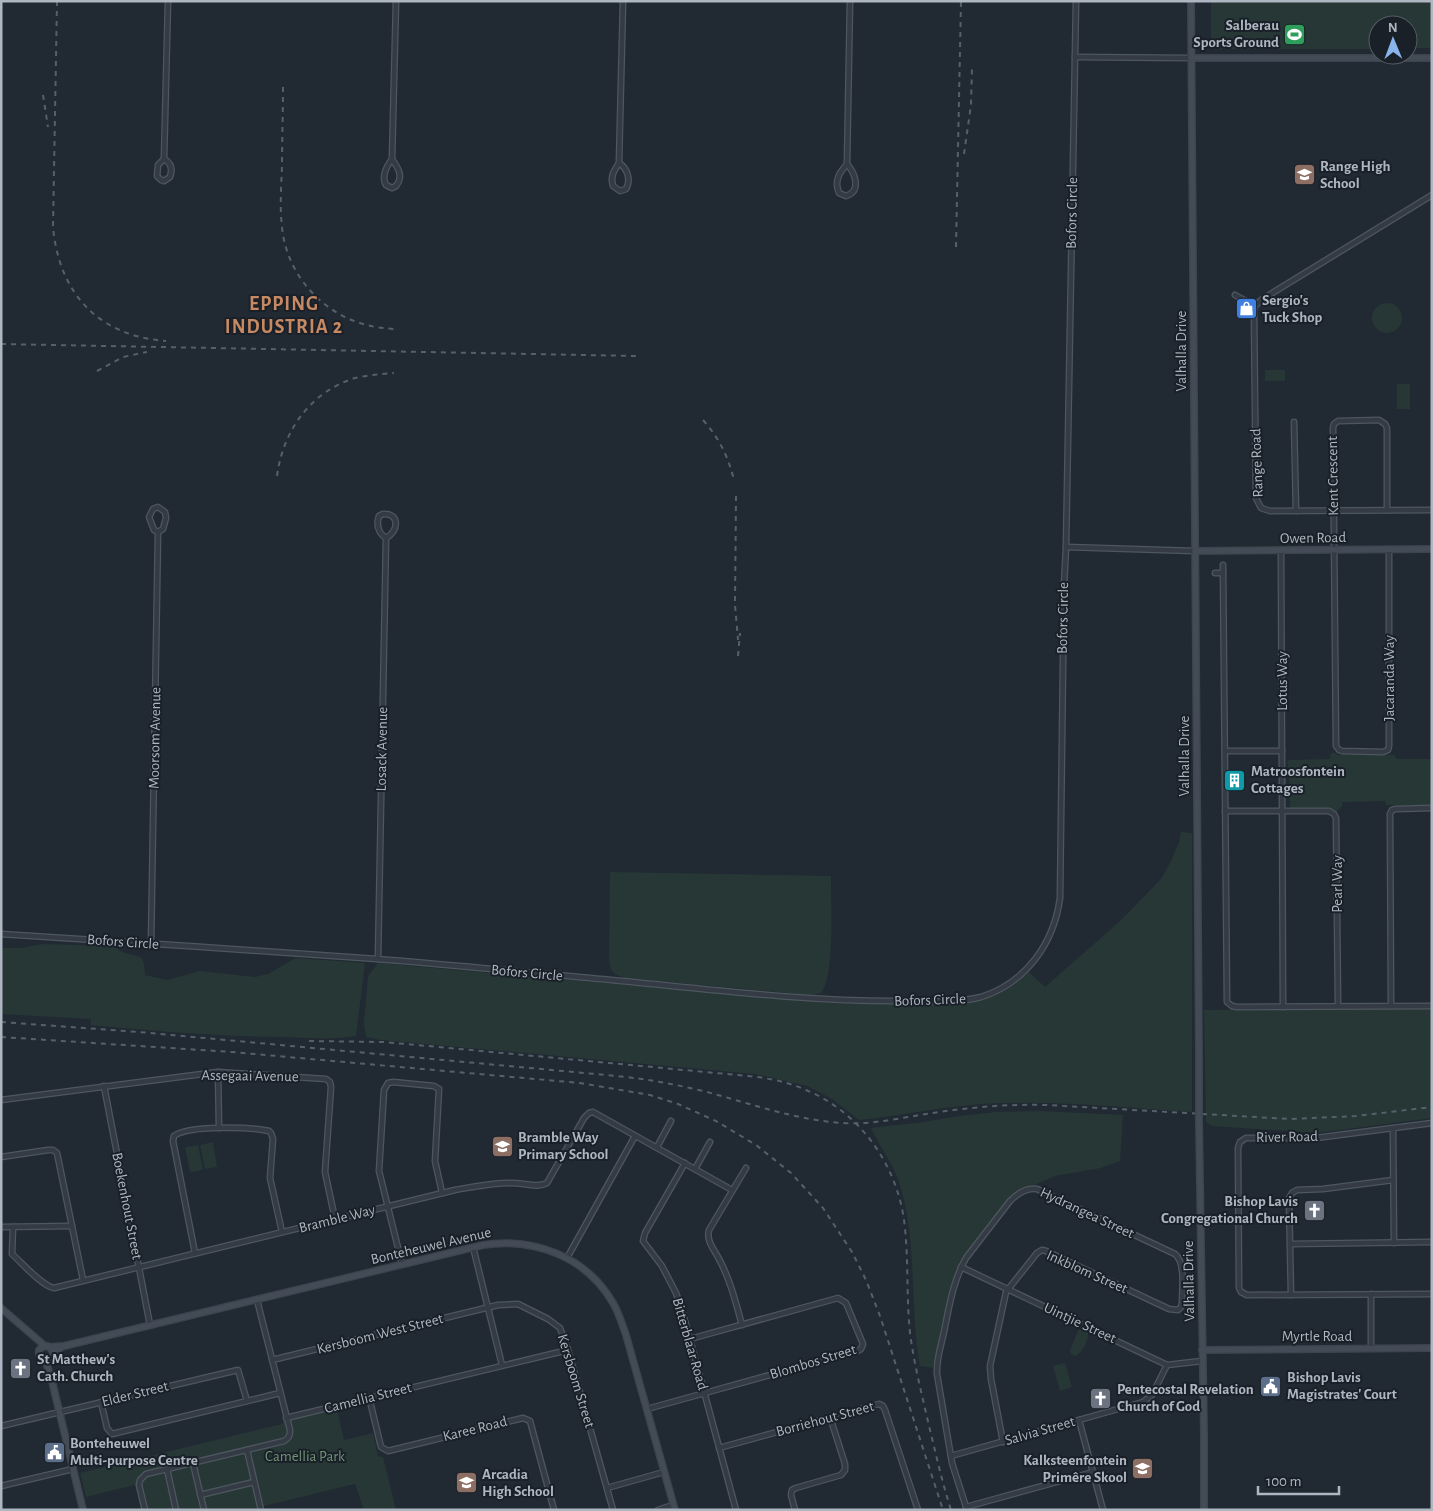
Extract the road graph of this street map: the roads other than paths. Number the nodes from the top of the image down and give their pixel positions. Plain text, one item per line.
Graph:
1 (168, 1) edge
2 (396, 1) edge
3 (623, 1) edge
4 (850, 1) edge
5 (1076, 1) edge
6 (1191, 1) edge
7 (1075, 57) junction
8 (1191, 58) junction
9 (1432, 58) edge
10 (164, 159) junction
11 (392, 159) junction
12 (620, 163) junction
13 (847, 164) junction
14 (1432, 195) edge
15 (1235, 294) dead end
16 (1256, 306) junction
17 (1294, 422) dead end
18 (1387, 510) junction
19 (1432, 510) edge
20 (1296, 511) junction
21 (1334, 511) junction
22 (158, 532) junction
23 (386, 538) junction
24 (1066, 547) junction
25 (1432, 549) edge
26 (1334, 550) junction
27 (1389, 550) junction
28 (1195, 551) junction
29 (1281, 551) junction
30 (1223, 564) dead end
31 (1215, 573) dead end
32 (1223, 573) junction
33 (1336, 746) joint
34 (1282, 750) junction
35 (1224, 751) junction
36 (1432, 808) edge
37 (1225, 811) junction
38 (1283, 812) junction
39 (1, 934) edge
40 (151, 944) junction
41 (378, 959) junction
42 (1338, 1006) junction
43 (1391, 1006) junction
44 (1432, 1006) edge
45 (1283, 1007) junction
46 (218, 1072) junction
47 (104, 1086) junction
48 (1, 1100) edge
49 (671, 1121) dead end
50 (1432, 1123) edge
51 (219, 1128) junction
52 (1393, 1128) junction
53 (635, 1136) junction
54 (710, 1142) dead end
55 (657, 1147) junction
56 (1, 1157) edge
57 (685, 1163) junction
58 (746, 1168) dead end
59 (695, 1169) junction
60 (1393, 1180) junction
61 (732, 1190) junction
62 (442, 1193) junction
63 (388, 1206) junction
64 (335, 1219) junction
65 (72, 1226) junction
66 (1, 1227) edge
67 (13, 1227) junction
68 (282, 1232) junction
69 (1432, 1242) edge
70 (1394, 1243) junction
71 (1290, 1244) junction
72 (473, 1247) junction
73 (196, 1253) junction
74 (567, 1258) junction
75 (402, 1264) junction
76 (139, 1267) junction
77 (961, 1267) junction
78 (83, 1280) junction
79 (1008, 1289) junction
80 (1371, 1294) junction
81 (1432, 1294) edge
82 (1291, 1295) junction
83 (257, 1300) junction
84 (1182, 1303) joint
85 (1, 1308) edge
86 (488, 1308) junction
87 (150, 1325) junction
88 (742, 1325) junction
89 (27, 1331) junction
90 (690, 1340) junction
91 (64, 1346) junction
92 (48, 1347) junction
93 (1371, 1348) junction
94 (1432, 1348) edge
95 (39, 1350) junction
96 (568, 1350) junction
97 (1202, 1350) junction
98 (49, 1357) junction
99 (272, 1360) junction
100 (1202, 1361) junction
101 (502, 1365) junction
102 (1166, 1365) junction
103 (280, 1392) junction
104 (704, 1393) junction
105 (369, 1397) junction
106 (247, 1401) junction
107 (101, 1402) junction
108 (647, 1409) junction
109 (59, 1412) junction
110 (830, 1417) junction
111 (286, 1418) junction
112 (1079, 1420) junction
113 (1, 1426) edge
114 (1002, 1442) junction
115 (719, 1448) junction
116 (247, 1450) junction
117 (951, 1456) junction
118 (193, 1463) junction
119 (73, 1469) junction
120 (167, 1469) junction
121 (664, 1472) junction
122 (1093, 1472) junction
123 (254, 1482) junction
124 (1, 1486) edge
125 (607, 1488) junction
126 (200, 1494) junction
127 (674, 1508) edge
128 (966, 1508) edge
129 (83, 1510) edge
130 (145, 1510) edge
131 (176, 1510) edge
132 (204, 1510) edge
133 (261, 1510) edge
134 (554, 1510) edge
135 (613, 1510) edge
136 (658, 1510) edge
137 (736, 1510) edge
138 (795, 1510) edge
139 (918, 1510) edge
140 (1103, 1510) edge
141 (1204, 1510) edge

1 - 10 street
2 - 11 street
3 - 12 street
4 - 13 street
5 - 7 street, Bofors Circle
6 - 8 street, Valhalla Drive
7 - 8 street
7 - 24 street, Bofors Circle
8 - 9 street
8 - 28 street, Valhalla Drive
10 - 10 street
11 - 11 street
12 - 12 street
13 - 13 street
14 - 16 street
15 - 16 street
16 - 20 street, Range Road
17 - 20 street
18 - 19 street, Range Road
18 - 21 street, Range Road
18 - 21 street, Kent Crescent
20 - 21 street, Range Road
21 - 26 street, Kent Crescent
22 - 22 street
22 - 40 street, Moorsom Avenue
23 - 23 street
23 - 41 street, Losack Avenue
24 - 28 street
24 - 41 street, Bofors Circle
25 - 27 street, Owen Road
26 - 27 street, Owen Road
26 - 29 street, Owen Road
26 - 33 street, Kent Crescent
27 - 33 street, Jacaranda Way
28 - 29 street, Owen Road
28 - 97 street, Valhalla Drive, bridge
29 - 34 street, Lotus Way
30 - 32 street
31 - 32 street
32 - 35 street
34 - 35 street
34 - 38 street, Lotus Way
35 - 37 street
36 - 43 street
37 - 38 street, Pearl Way
37 - 45 street
38 - 42 street, Pearl Way
38 - 45 street, Lotus Way
39 - 40 street, Bofors Circle
40 - 41 street, Bofors Circle
42 - 43 street
42 - 45 street
43 - 44 street
46 - 47 street, Assegaai Avenue
46 - 51 street
46 - 64 street, Assegaai Avenue
47 - 48 street, Assegaai Avenue
47 - 76 street, Boekenhout Street
49 - 55 street
50 - 52 street, River Road
51 - 68 street
51 - 73 street
52 - 60 street
52 - 82 street, River Road
53 - 55 street, Bramble Way
53 - 62 street, Bramble Way
53 - 74 street
54 - 59 street
55 - 57 street, Bramble Way
56 - 65 street
57 - 59 street, Bramble Way
57 - 90 street, Bitterblaar Road
58 - 61 street
59 - 61 street, Bramble Way
60 - 70 street
60 - 71 street
61 - 88 street
62 - 63 street, Bramble Way
62 - 63 street
63 - 64 street, Bramble Way
63 - 75 street
64 - 68 street, Bramble Way
65 - 67 street
65 - 78 street
66 - 67 street
67 - 78 street, Bramble Way
68 - 73 street, Bramble Way
69 - 70 street
70 - 71 street
71 - 82 street
72 - 74 street, Bonteheuwel Avenue
72 - 75 street, Bonteheuwel Avenue
72 - 86 street
73 - 76 street, Bramble Way
74 - 108 street, Bonteheuwel Avenue
75 - 83 street, Bonteheuwel Avenue
76 - 78 street, Bramble Way
76 - 87 street, Boekenhout Street
77 - 79 street, Uintjie Street
77 - 84 street, Hydrangea Street
77 - 117 street, Hydrangea Street
79 - 84 street, Inkblom Street
79 - 102 street, Uintjie Street
79 - 114 street, Inkblom Street
80 - 81 street
80 - 82 street
80 - 93 street
83 - 87 street, Bonteheuwel Avenue
83 - 99 street
85 - 89 street
86 - 96 street, Kersboom Street
86 - 99 street, Kersboom West Street
86 - 101 street
87 - 91 street, Bonteheuwel Avenue
88 - 90 street, Blombos Street
88 - 104 street, Blombos Street
89 - 92 street
89 - 95 street
90 - 104 street, Bitterblaar Road
91 - 92 street, Bonteheuwel Avenue
91 - 98 street, Bonteheuwel Avenue
92 - 95 street
92 - 98 street
93 - 94 street, Myrtle Road
93 - 97 street, Myrtle Road
95 - 98 street
96 - 101 street, Camellia Street
96 - 125 street, Kersboom Street
97 - 100 street, Valhalla Drive
98 - 109 street
99 - 103 street
100 - 102 street
100 - 141 street, Valhalla Drive
101 - 105 street, Camellia Street
102 - 112 street, Salvia Street
103 - 106 street
103 - 111 street
104 - 108 street, Blombos Street
104 - 115 street, Bitterblaar Road
105 - 111 street, Camellia Street
105 - 134 street, Karee Road
106 - 107 street, Elder Street
106 - 107 street
107 - 109 street, Elder Street
108 - 121 street, Bonteheuwel Avenue
109 - 113 street, Elder Street
109 - 119 street
110 - 115 street, Borriehout Street
110 - 138 street
110 - 139 street, Borriehout Street
111 - 116 street
112 - 114 street, Salvia Street
112 - 122 street
114 - 117 street, Salvia Street
115 - 137 street, Bitterblaar Road
116 - 118 street
116 - 123 street
117 - 128 street, Hydrangea Street
118 - 120 street
118 - 126 street
119 - 124 street
119 - 129 street
120 - 130 street
120 - 131 street
121 - 125 street
121 - 127 street, Bonteheuwel Avenue
122 - 128 street
122 - 140 street
123 - 126 street
123 - 133 street
125 - 135 street, Kersboom Street
126 - 132 street
127 - 136 street

